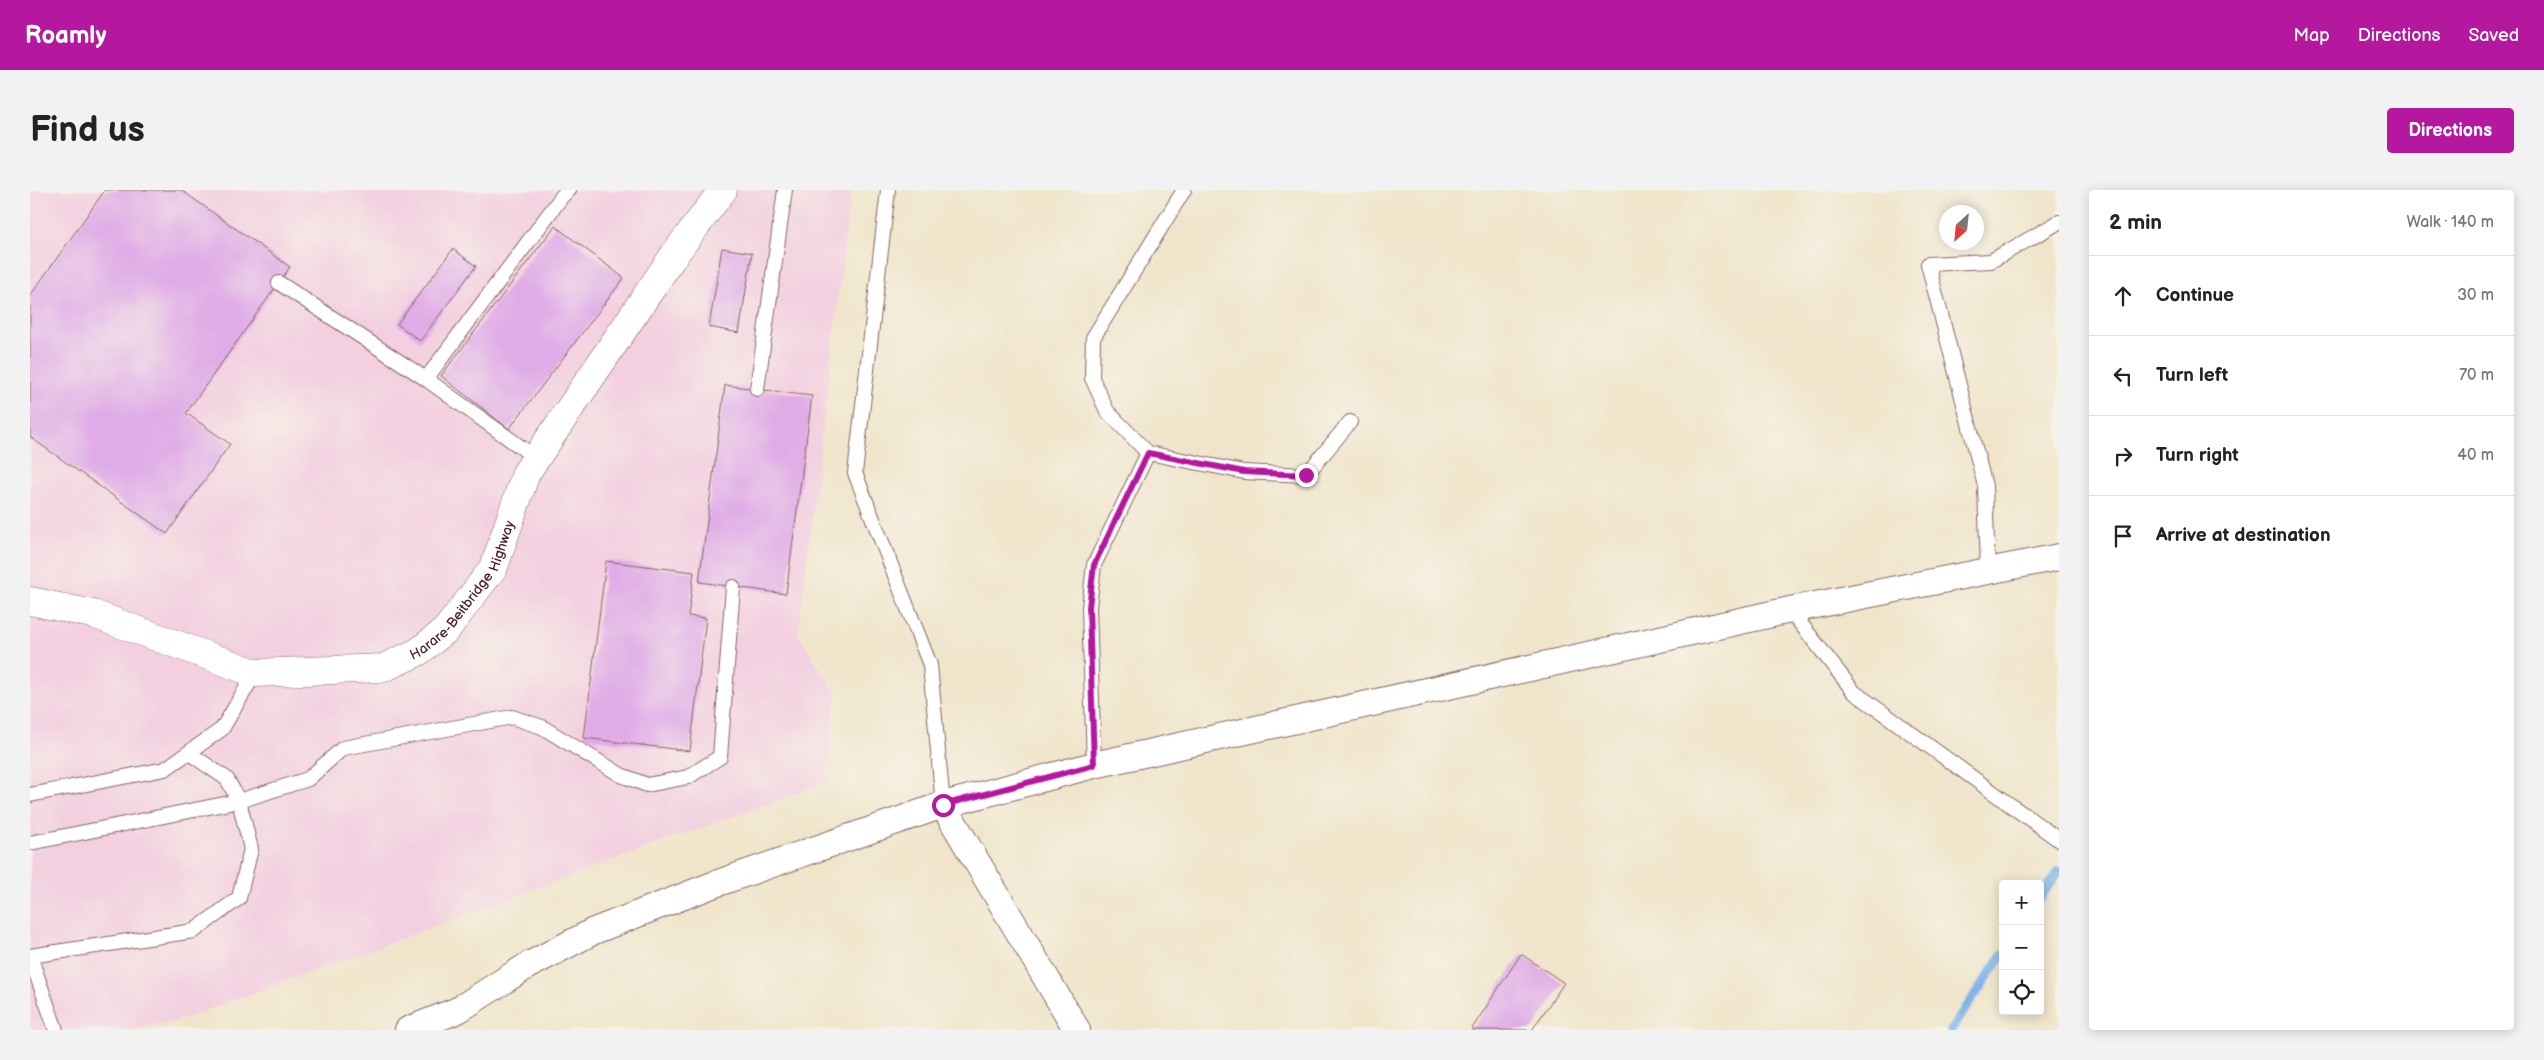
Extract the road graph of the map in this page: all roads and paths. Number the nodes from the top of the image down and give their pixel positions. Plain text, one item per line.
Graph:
1 (569, 190) edge
2 (723, 190) edge
3 (785, 190) edge
4 (888, 190) edge
5 (1184, 190) edge
6 (2059, 222) edge
7 (279, 283) dead end
8 (426, 379) junction
9 (757, 389) dead end
10 (1350, 422) dead end
11 (1148, 453) junction
12 (536, 458) junction
13 (2059, 557) edge
14 (1988, 571) junction
15 (733, 587) dead end
16 (30, 600) edge
17 (1790, 610) junction
18 (255, 674) junction
19 (189, 752) junction
20 (1094, 765) junction
21 (30, 795) edge
22 (239, 801) junction
23 (943, 805) junction
24 (2059, 840) edge
25 (30, 843) edge
26 (30, 956) edge
27 (56, 1030) edge
28 (408, 1030) edge
29 (1078, 1030) edge

1 - 8 lane
2 - 12 highway, Harare-Beitbridge Highway
3 - 9 lane
4 - 23 lane
5 - 11 lane
6 - 14 lane
7 - 8 lane
8 - 12 lane
10 - 11 lane
11 - 20 lane
12 - 18 highway, Harare-Beitbridge Highway
13 - 14 street
14 - 17 street
15 - 22 lane
16 - 18 highway, Harare-Beitbridge Highway
17 - 20 street
17 - 24 lane
18 - 19 lane
19 - 21 lane
19 - 22 lane
20 - 23 street
22 - 25 lane
22 - 26 lane
23 - 28 street
23 - 29 street
26 - 27 lane

